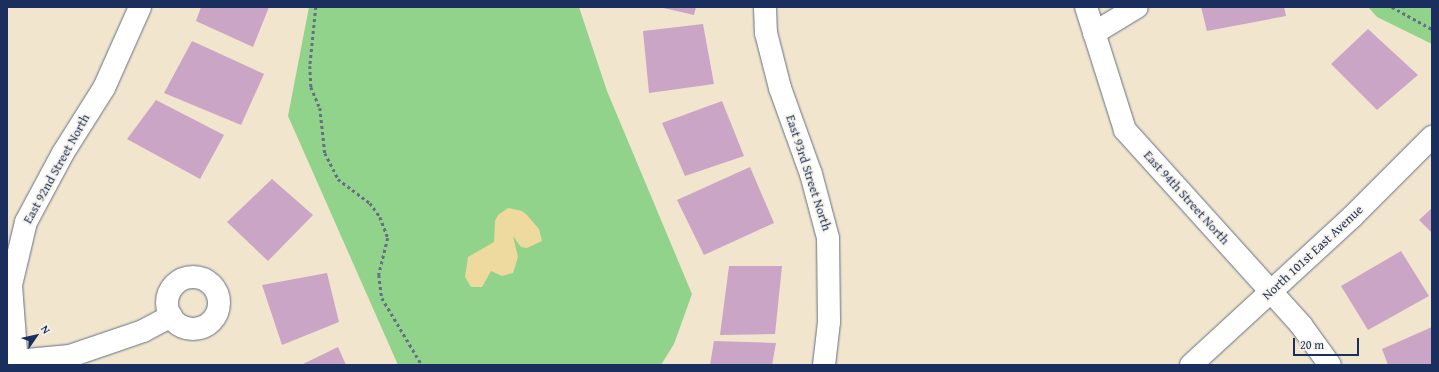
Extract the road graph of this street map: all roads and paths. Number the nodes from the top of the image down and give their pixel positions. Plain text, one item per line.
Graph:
1 (140, 7) edge
2 (316, 7) edge
3 (765, 7) edge
4 (1086, 7) edge
5 (1138, 7) edge
6 (1392, 7) edge
7 (1432, 29) edge
8 (1094, 34) junction
9 (1432, 137) edge
10 (1271, 293) junction
11 (171, 316) dead end
12 (11, 332) edge
13 (17, 363) edge
14 (422, 365) edge
15 (824, 365) edge
16 (1191, 365) edge
17 (1330, 365) edge

1 - 12 street, East 92nd Street North
2 - 14 path
3 - 15 street, East 93rd Street North
4 - 8 street, East 94th Street North
5 - 8 street
6 - 7 path
8 - 10 street, East 94th Street North
9 - 10 street, North 101st East Avenue
10 - 16 street, North 101st East Avenue
10 - 17 street, East 94th Street North
11 - 13 street
12 - 13 street, East 92nd Street North

